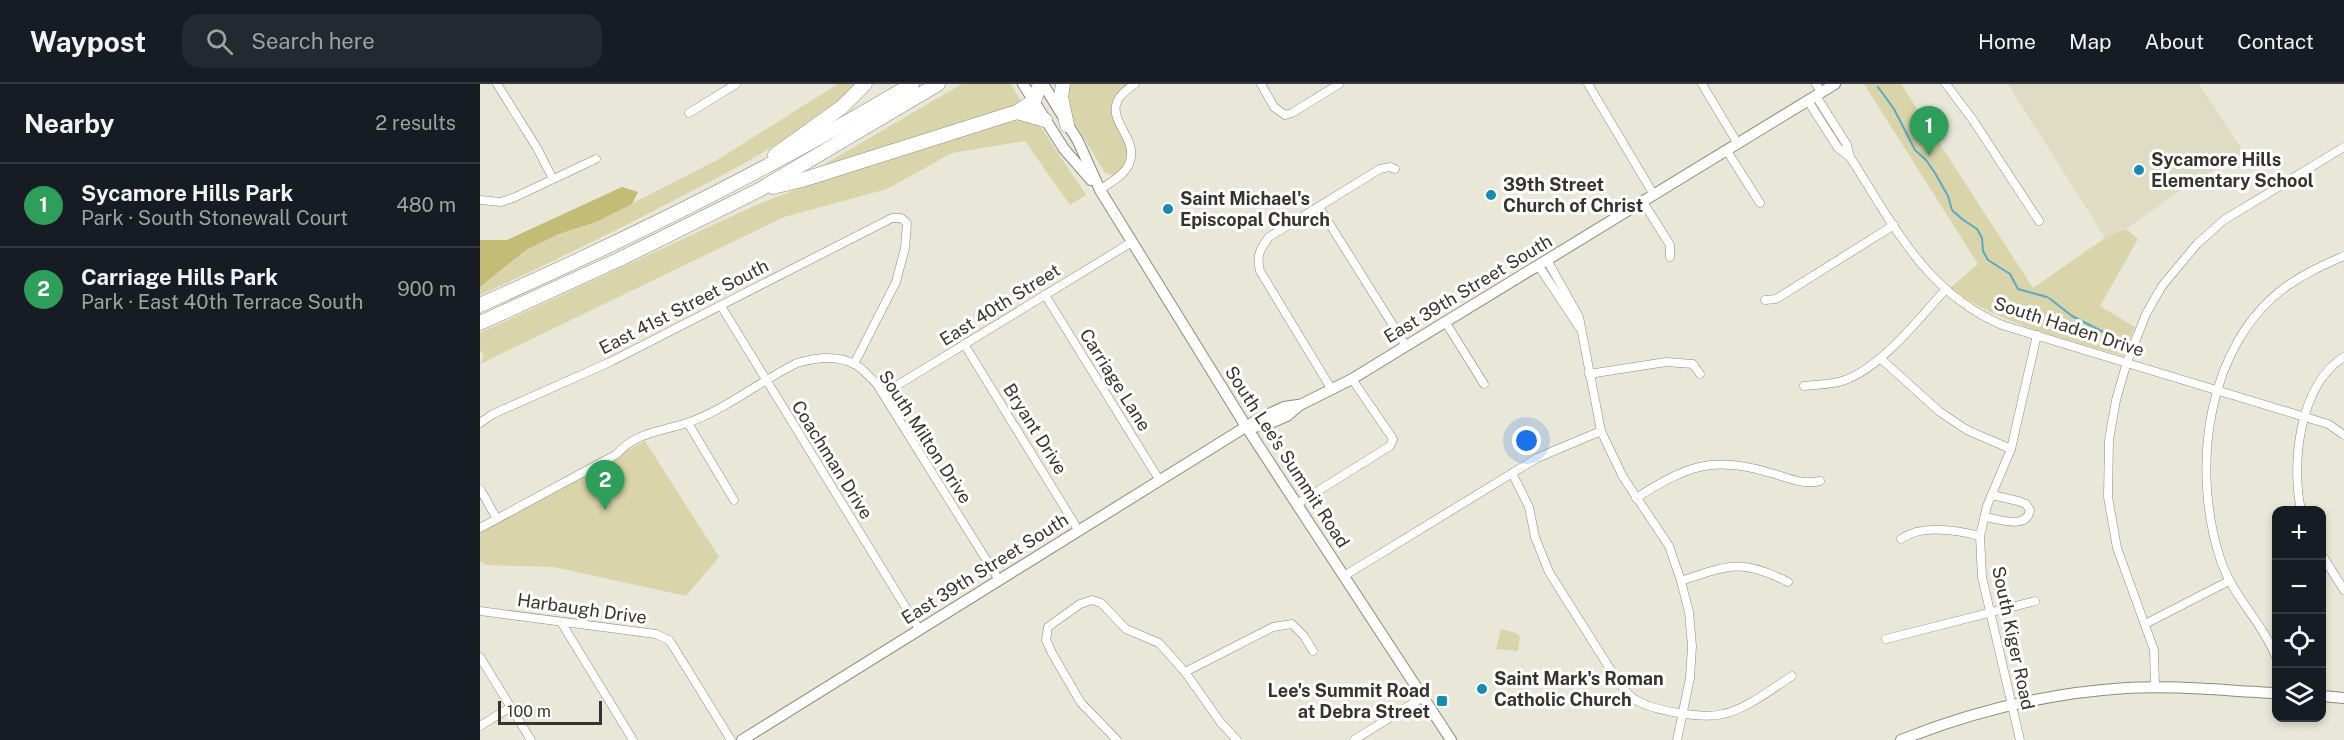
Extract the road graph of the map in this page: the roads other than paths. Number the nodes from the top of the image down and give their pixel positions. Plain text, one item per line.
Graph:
1 (497, 84) edge
2 (736, 84) edge
3 (865, 84) edge
4 (912, 84) edge
5 (938, 84) edge
6 (1135, 84) edge
7 (1261, 84) edge
8 (1339, 84) edge
9 (1588, 84) edge
10 (1702, 84) edge
11 (1836, 84) edge
12 (1946, 84) edge
13 (722, 87) edge
14 (1042, 88) edge
15 (1815, 93) edge
16 (689, 112) dead end
17 (1017, 112) junction
18 (1045, 120) junction
19 (1067, 124) joint
20 (1738, 144) junction
21 (2344, 147) edge
22 (1727, 151) junction
23 (596, 159) dead end
24 (1395, 169) dead end
25 (756, 173) junction
26 (553, 179) junction
27 (759, 190) junction
28 (1100, 190) junction
29 (1654, 195) junction
30 (480, 200) edge
31 (1642, 202) junction
32 (1760, 203) dead end
33 (1319, 207) junction
34 (2039, 221) dead end
35 (1894, 225) junction
36 (1132, 242) junction
37 (2344, 256) edge
38 (1670, 257) dead end
39 (1542, 263) junction
40 (1945, 290) junction
41 (1045, 295) junction
42 (1765, 300) dead end
43 (480, 305) edge
44 (721, 306) junction
45 (1446, 322) junction
46 (480, 323) edge
47 (2037, 335) junction
48 (964, 344) junction
49 (1406, 346) junction
50 (2344, 357) edge
51 (1880, 358) junction
52 (2127, 362) junction
53 (854, 364) junction
54 (1589, 374) junction
55 (1700, 374) dead end
56 (1352, 379) junction
57 (765, 380) junction
58 (1484, 384) dead end
59 (1804, 386) dead end
60 (1332, 390) junction
61 (2218, 390) junction
62 (883, 394) junction
63 (2306, 418) junction
64 (480, 423) edge
65 (688, 423) junction
66 (1247, 428) junction
67 (1601, 431) junction
68 (2344, 435) edge
69 (2011, 449) junction
70 (1512, 473) junction
71 (1160, 481) junction
72 (1820, 481) dead end
73 (480, 489) edge
74 (1992, 495) junction
75 (1636, 498) junction
76 (734, 500) dead end
77 (1297, 504) junction
78 (2300, 506) edge
79 (1985, 517) junction
80 (497, 519) junction
81 (480, 528) edge
82 (1079, 531) junction
83 (1980, 536) junction
84 (1900, 539) dead end
85 (2325, 560) edge
86 (1344, 576) junction
87 (999, 580) junction
88 (1681, 581) junction
89 (2229, 581) junction
90 (1788, 582) dead end
91 (2344, 590) edge
92 (2035, 601) dead end
93 (480, 611) edge
94 (1990, 613) junction
95 (561, 622) junction
96 (2145, 624) junction
97 (919, 630) junction
98 (1886, 639) dead end
99 (2272, 649) edge
100 (1313, 651) dead end
101 (480, 657) edge
102 (1185, 672) junction
103 (1792, 676) dead end
104 (2155, 687) junction
105 (2272, 693) edge
106 (2326, 696) edge
107 (1422, 697) junction
108 (2344, 698) edge
109 (2012, 704) junction
110 (511, 707) junction
111 (1683, 712) junction
112 (480, 726) edge
113 (531, 740) edge
114 (633, 740) edge
115 (731, 740) edge
116 (742, 740) edge
117 (1117, 740) edge
118 (1237, 740) edge
119 (1354, 740) edge
120 (1450, 740) edge
121 (1677, 740) edge
122 (1901, 740) edge
123 (2020, 740) edge

1 - 26 street
2 - 13 street
3 - 25 highway
4 - 25 highway
5 - 27 highway
6 - 28 street
7 - 8 street
9 - 29 street
10 - 20 street
11 - 15 main road, East 39th Street South
12 - 34 street
13 - 16 street
14 - 17 highway
14 - 18 main road, South Lee's Summit Road
14 - 19 highway
15 - 20 main road, East 39th Street South
15 - 35 street, South Haden Drive
17 - 18 highway
17 - 27 highway
18 - 28 main road, South Lee's Summit Road
19 - 28 main road, South Lee's Summit Road
20 - 22 main road, East 39th Street South
21 - 52 street
22 - 29 main road, East 39th Street South
22 - 32 street
23 - 26 street
24 - 33 street
25 - 43 highway
26 - 30 street
27 - 46 highway
28 - 36 main road, South Lee's Summit Road
29 - 31 main road, East 39th Street South
31 - 38 street
31 - 39 main road, East 39th Street South
33 - 49 street
33 - 60 street
35 - 40 street, South Haden Drive
35 - 42 street
36 - 41 street, East 40th Street
36 - 66 main road, South Lee's Summit Road
37 - 61 street
39 - 45 main road, East 39th Street South
39 - 54 street
40 - 47 street, South Haden Drive
40 - 51 street
41 - 48 street, East 40th Street
41 - 71 street, Carriage Lane
44 - 53 street, East 41st Street South
44 - 57 street, Coachman Drive
44 - 64 street, East 41st Street South
45 - 49 main road, East 39th Street South
45 - 58 street
47 - 52 street, South Haden Drive
47 - 69 street, South Kiger Road
48 - 62 street, East 40th Street
48 - 82 street, Bryant Drive
49 - 56 main road, East 39th Street South
50 - 63 street
51 - 59 street
51 - 69 street
52 - 61 street, South Haden Drive
52 - 96 street
53 - 57 street, South Milton Drive
53 - 62 street, South Milton Drive
54 - 55 street
54 - 67 street
56 - 60 main road, East 39th Street South
56 - 77 street
57 - 65 street, South Milton Drive
57 - 97 street, Coachman Drive
60 - 66 main road, East 39th Street South
61 - 63 street, South Haden Drive
61 - 89 street
62 - 87 street, South Milton Drive
63 - 68 street, South Haden Drive
63 - 78 street
65 - 76 street
65 - 80 street, South Milton Drive
66 - 71 main road, East 39th Street South
66 - 77 main road, South Lee's Summit Road
67 - 70 street
67 - 75 street
69 - 74 street, South Kiger Road
70 - 86 street
70 - 111 street
71 - 82 main road, East 39th Street South
72 - 75 street
73 - 80 street
74 - 79 street, South Kiger Road
74 - 79 street
75 - 88 street
77 - 86 main road, South Lee's Summit Road
79 - 83 street, South Kiger Road
80 - 81 street, South Milton Drive
82 - 87 main road, East 39th Street South
83 - 84 street
83 - 94 street, South Kiger Road
85 - 91 street
86 - 107 main road, South Lee's Summit Road
87 - 97 main road, East 39th Street South
88 - 90 street
88 - 111 street
89 - 96 street
89 - 99 street
92 - 94 street
93 - 95 street, Harbaugh Drive
94 - 98 street
94 - 109 street, South Kiger Road
95 - 114 street
95 - 115 street, Harbaugh Drive
96 - 104 street
97 - 116 main road, East 39th Street South
100 - 102 street
101 - 110 street
102 - 117 street
102 - 118 street
103 - 111 street
104 - 105 main road
104 - 109 main road
106 - 108 main road
107 - 119 street
107 - 120 main road, South Lee's Summit Road
109 - 122 main road
109 - 123 street, South Kiger Road
110 - 112 street
110 - 113 street
111 - 121 street

